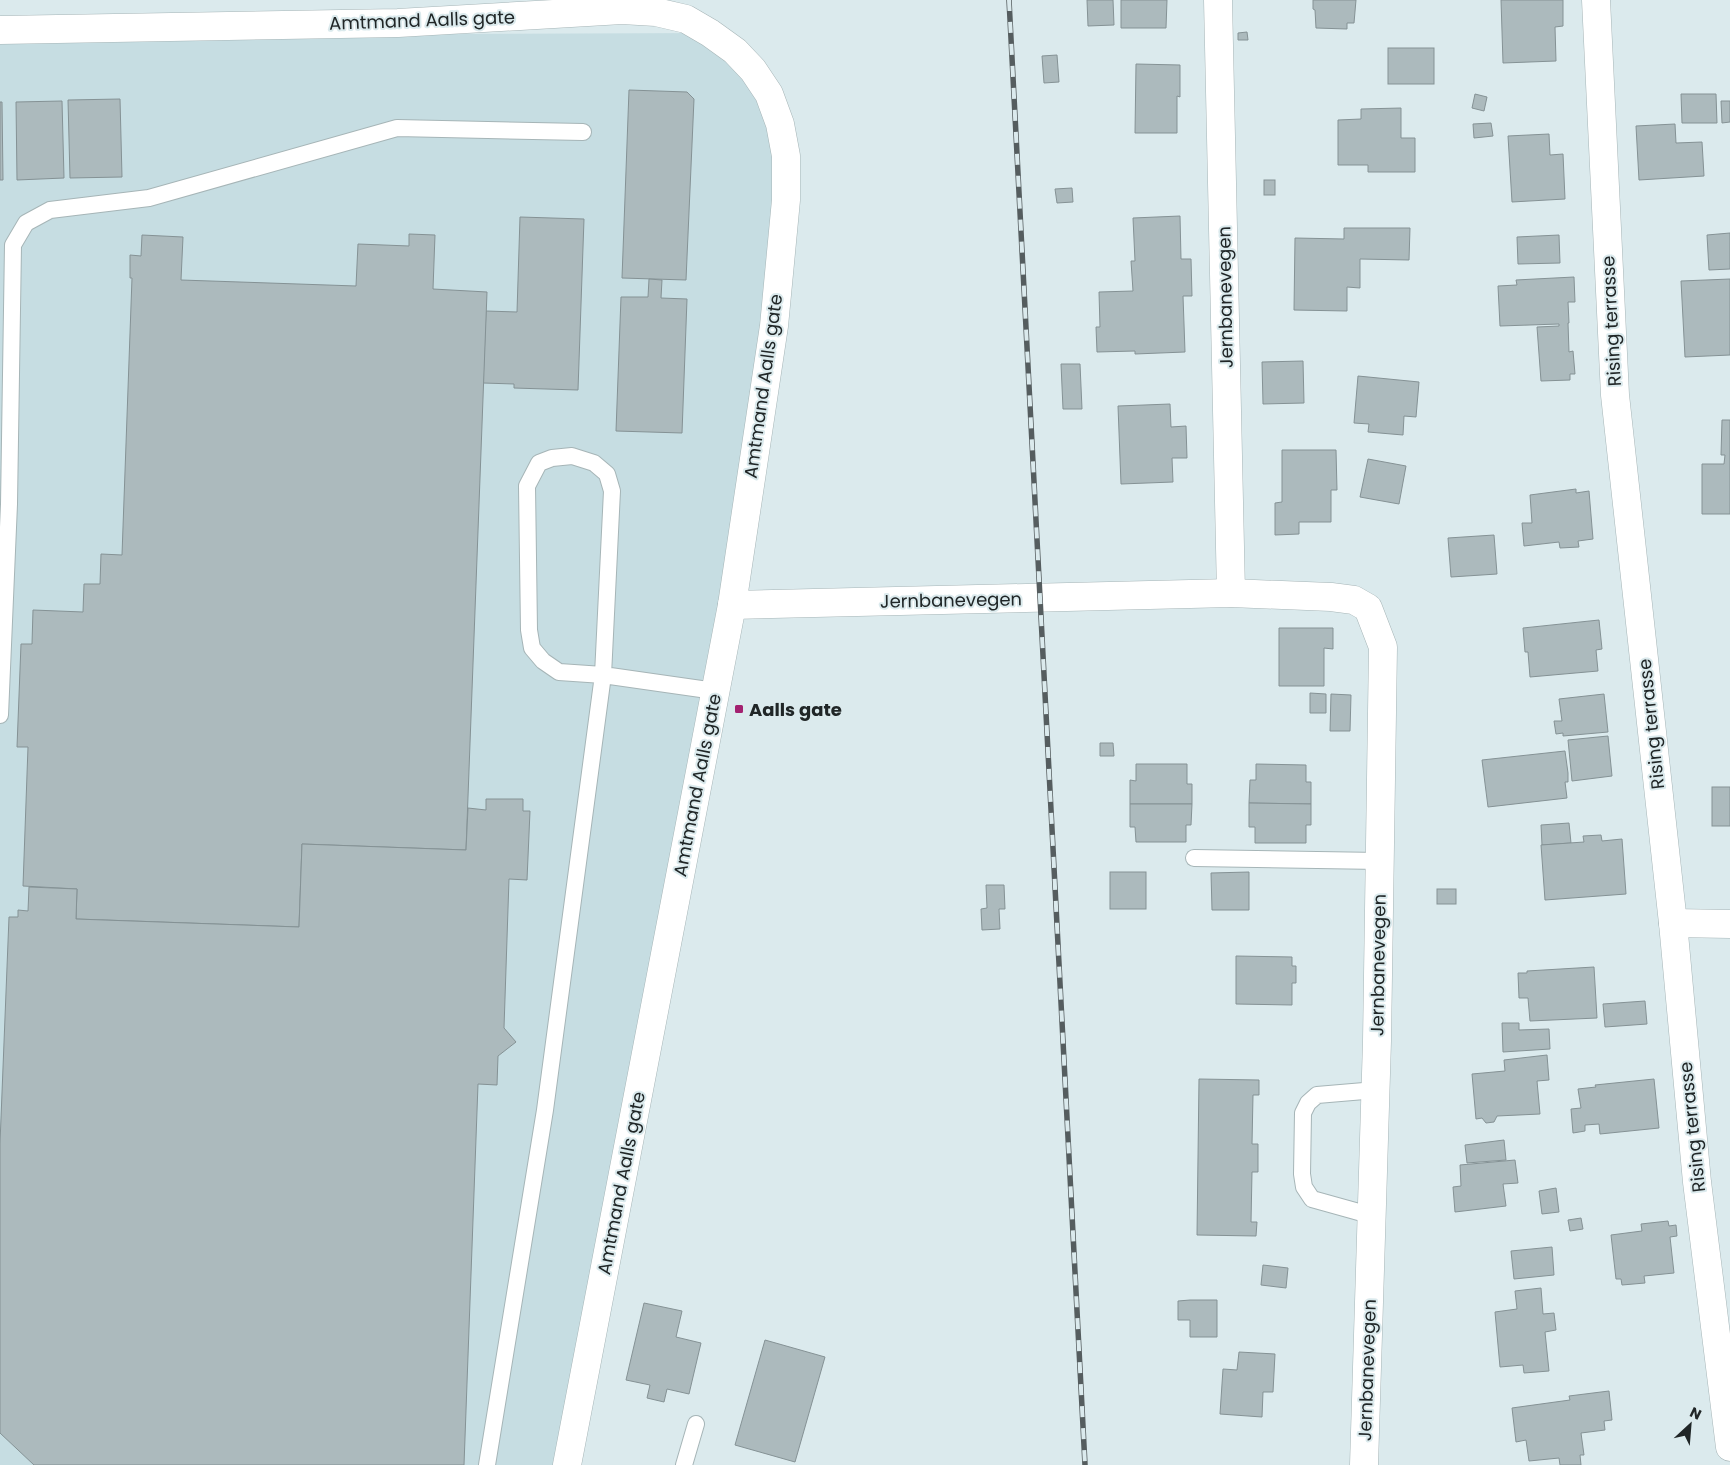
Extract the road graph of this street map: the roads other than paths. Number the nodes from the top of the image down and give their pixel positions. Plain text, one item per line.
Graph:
1 (1218, 0) edge
2 (1596, 0) edge
3 (0, 30) edge
4 (584, 132) dead end
5 (7, 243) edge
6 (4, 503) edge
7 (1231, 593) junction
8 (732, 605) junction
9 (603, 675) junction
10 (715, 691) junction
11 (0, 715) edge
12 (1194, 858) dead end
13 (1380, 861) junction
14 (1673, 923) junction
15 (1730, 924) edge
16 (1376, 1090) junction
17 (1373, 1216) junction
18 (696, 1424) dead end
19 (1730, 1447) edge
20 (487, 1465) edge
21 (568, 1465) edge
22 (684, 1465) edge
23 (1364, 1465) edge

1 - 7 street, Jernbanevegen
2 - 14 street, Rising terrasse
3 - 8 street, Amtmand Aalls gate
4 - 5 lane
5 - 6 lane
6 - 11 lane
7 - 8 street, Jernbanevegen
7 - 13 street, Jernbanevegen
8 - 10 street, Amtmand Aalls gate
9 - 9 lane
9 - 10 lane
9 - 20 lane
10 - 21 street, Amtmand Aalls gate
12 - 13 lane
13 - 16 street, Jernbanevegen
14 - 15 street
14 - 19 street, Rising terrasse
16 - 17 street, Jernbanevegen
16 - 17 lane
17 - 23 street, Jernbanevegen
18 - 22 lane

